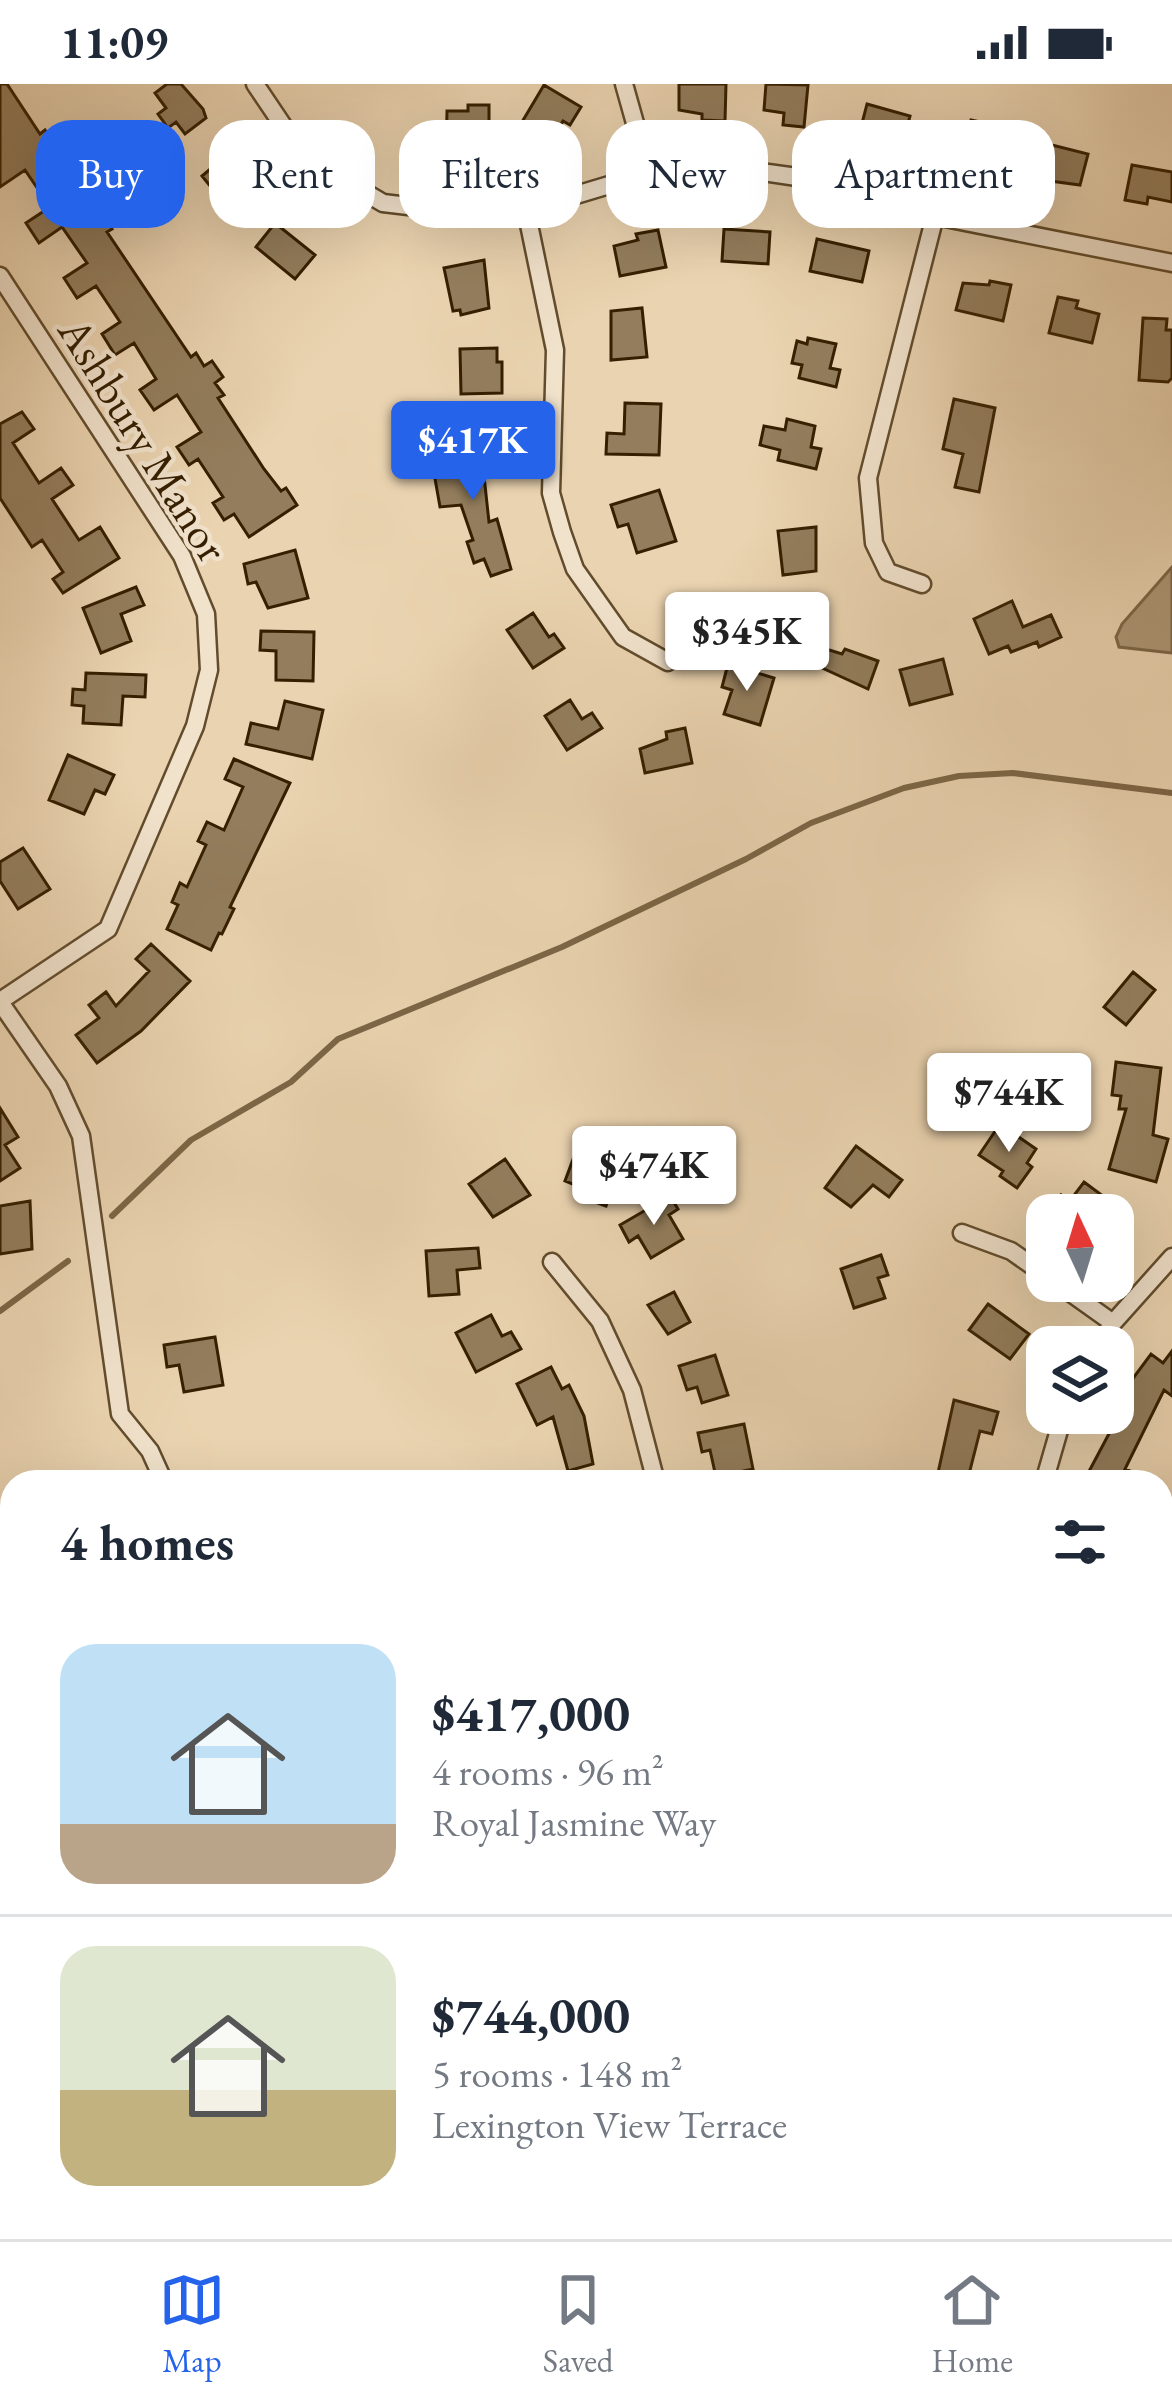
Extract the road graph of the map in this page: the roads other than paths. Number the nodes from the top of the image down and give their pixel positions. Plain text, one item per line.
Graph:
1 (255, 84) edge
2 (624, 84) edge
3 (634, 120) edge
4 (399, 205) edge
5 (530, 228) edge
6 (932, 228) edge
7 (999, 228) edge
8 (1172, 263) edge
9 (0, 276) edge
10 (922, 584) dead end
11 (668, 662) dead end
12 (0, 1002) edge
13 (962, 1233) dead end
14 (1172, 1257) edge
15 (552, 1262) dead end
16 (1026, 1262) edge
17 (1083, 1302) edge
18 (1113, 1323) junction
19 (1111, 1326) edge
20 (1058, 1434) edge
21 (159, 1470) edge
22 (653, 1470) edge
23 (1047, 1470) edge

1 - 4 street
2 - 3 street
5 - 11 street
6 - 10 street
7 - 8 street
9 - 12 street, Ashbury Manor
12 - 21 street
13 - 16 street
14 - 18 street
15 - 22 street
17 - 18 street
18 - 19 street
20 - 23 street

